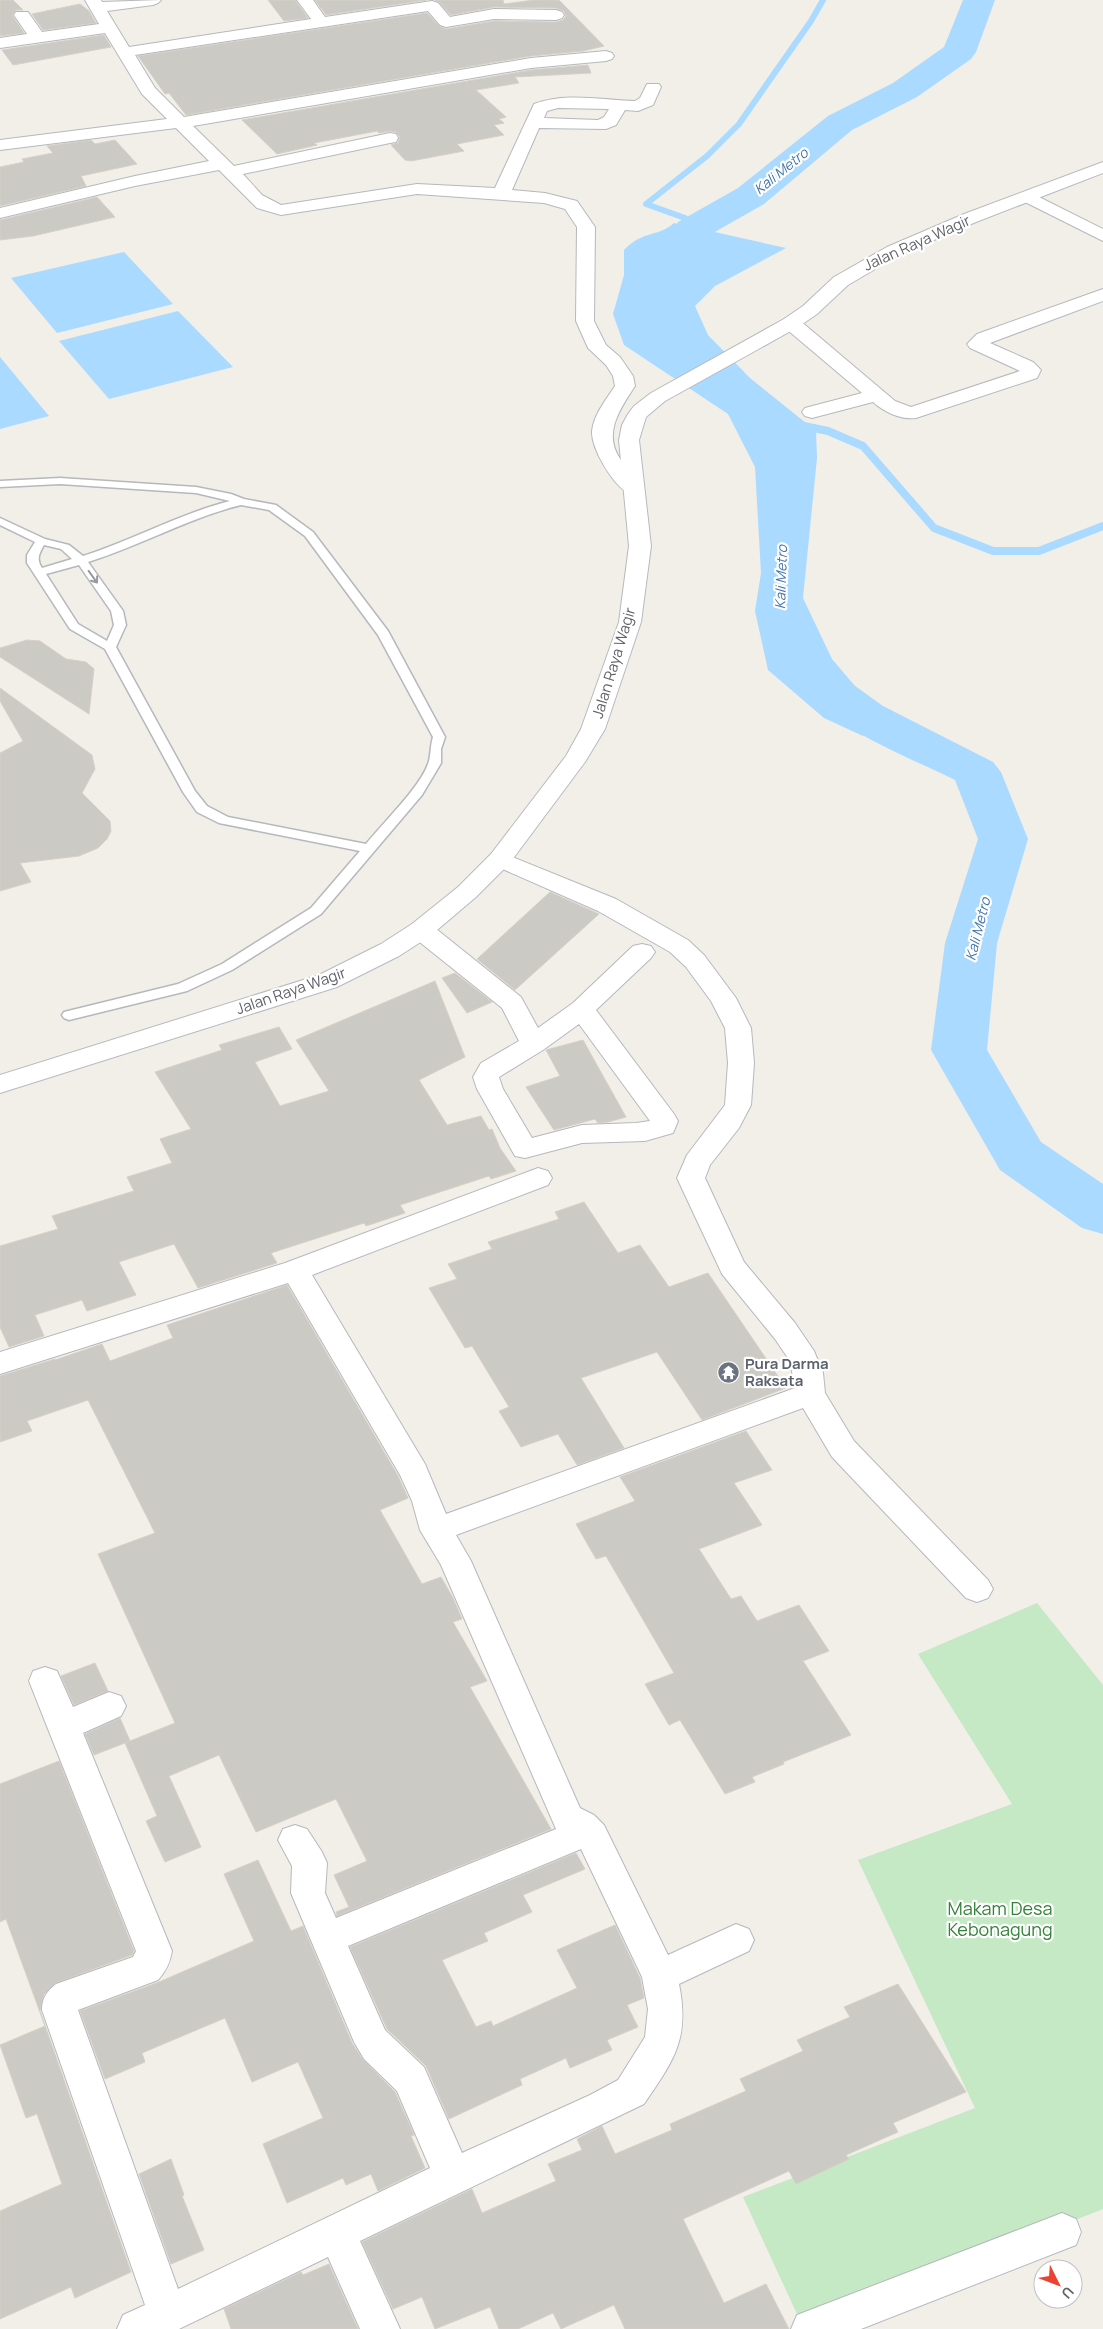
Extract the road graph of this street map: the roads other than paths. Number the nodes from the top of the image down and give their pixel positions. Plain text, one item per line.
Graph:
1 (153, 0) edge
2 (305, 0) edge
3 (96, 3) edge
4 (449, 3) dead end
5 (432, 6) junction
6 (556, 14) dead end
7 (22, 15) dead end
8 (320, 21) junction
9 (110, 27) junction
10 (37, 37) junction
11 (0, 44) edge
12 (125, 52) junction
13 (606, 56) dead end
14 (653, 87) dead end
15 (179, 123) junction
16 (390, 138) dead end
17 (0, 145) edge
18 (227, 167) junction
19 (1103, 167) edge
20 (501, 194) junction
21 (1029, 197) junction
22 (0, 213) edge
23 (1103, 236) edge
24 (1103, 295) edge
25 (790, 323) junction
26 (875, 396) junction
27 (812, 412) dead end
28 (0, 484) edge
29 (633, 487) junction
30 (241, 502) junction
31 (0, 521) edge
32 (40, 541) junction
33 (82, 561) junction
34 (39, 573) junction
35 (110, 647) junction
36 (369, 849) junction
37 (500, 859) junction
38 (421, 930) junction
39 (642, 952) dead end
40 (512, 1003) junction
41 (69, 1015) dead end
42 (573, 1016) junction
43 (534, 1044) junction
44 (0, 1084) edge
45 (538, 1178) dead end
46 (295, 1270) junction
47 (0, 1363) edge
48 (810, 1394) junction
49 (436, 1530) junction
50 (977, 1589) dead end
51 (44, 1681) dead end
52 (109, 1706) dead end
53 (64, 1726) junction
54 (588, 1831) junction
55 (294, 1840) dead end
56 (327, 1938) junction
57 (736, 1940) dead end
58 (660, 1976) junction
59 (453, 2176) junction
60 (336, 2231) junction
61 (1062, 2232) dead end
62 (153, 2322) edge
63 (380, 2329) edge
64 (811, 2329) edge

1 - 3 street
2 - 8 street
3 - 9 street
4 - 5 street
5 - 6 street
5 - 8 street
7 - 10 street
8 - 12 street
9 - 10 street
9 - 12 street
10 - 11 street
12 - 15 street
13 - 15 street
14 - 20 street
15 - 17 street
15 - 18 street
16 - 18 street
18 - 20 street
18 - 22 street
19 - 21 street, Jalan Raya Wagir
20 - 29 street
21 - 23 street
21 - 25 street, Jalan Raya Wagir
24 - 26 street
25 - 26 street
25 - 29 street, Jalan Raya Wagir
26 - 27 street
28 - 30 lane
29 - 37 street, Jalan Raya Wagir
30 - 33 lane
30 - 36 lane
31 - 32 lane
32 - 33 lane
32 - 34 lane
33 - 34 lane
33 -> 35 lane
34 - 35 lane
35 - 36 lane
36 - 41 lane
37 - 38 street, Jalan Raya Wagir
37 - 48 street
38 - 40 street
38 - 44 street, Jalan Raya Wagir
39 - 42 street
40 - 42 street
40 - 43 street
42 - 43 street
42 - 43 street
45 - 46 street
46 - 47 street
46 - 49 street
48 - 49 street
48 - 50 street
49 - 54 street
51 - 53 street
52 - 53 street
53 - 62 street
54 - 56 street
54 - 58 street
55 - 56 street
56 - 59 street
57 - 58 street
58 - 59 street
59 - 60 street
60 - 62 street
60 - 63 street
61 - 64 street

